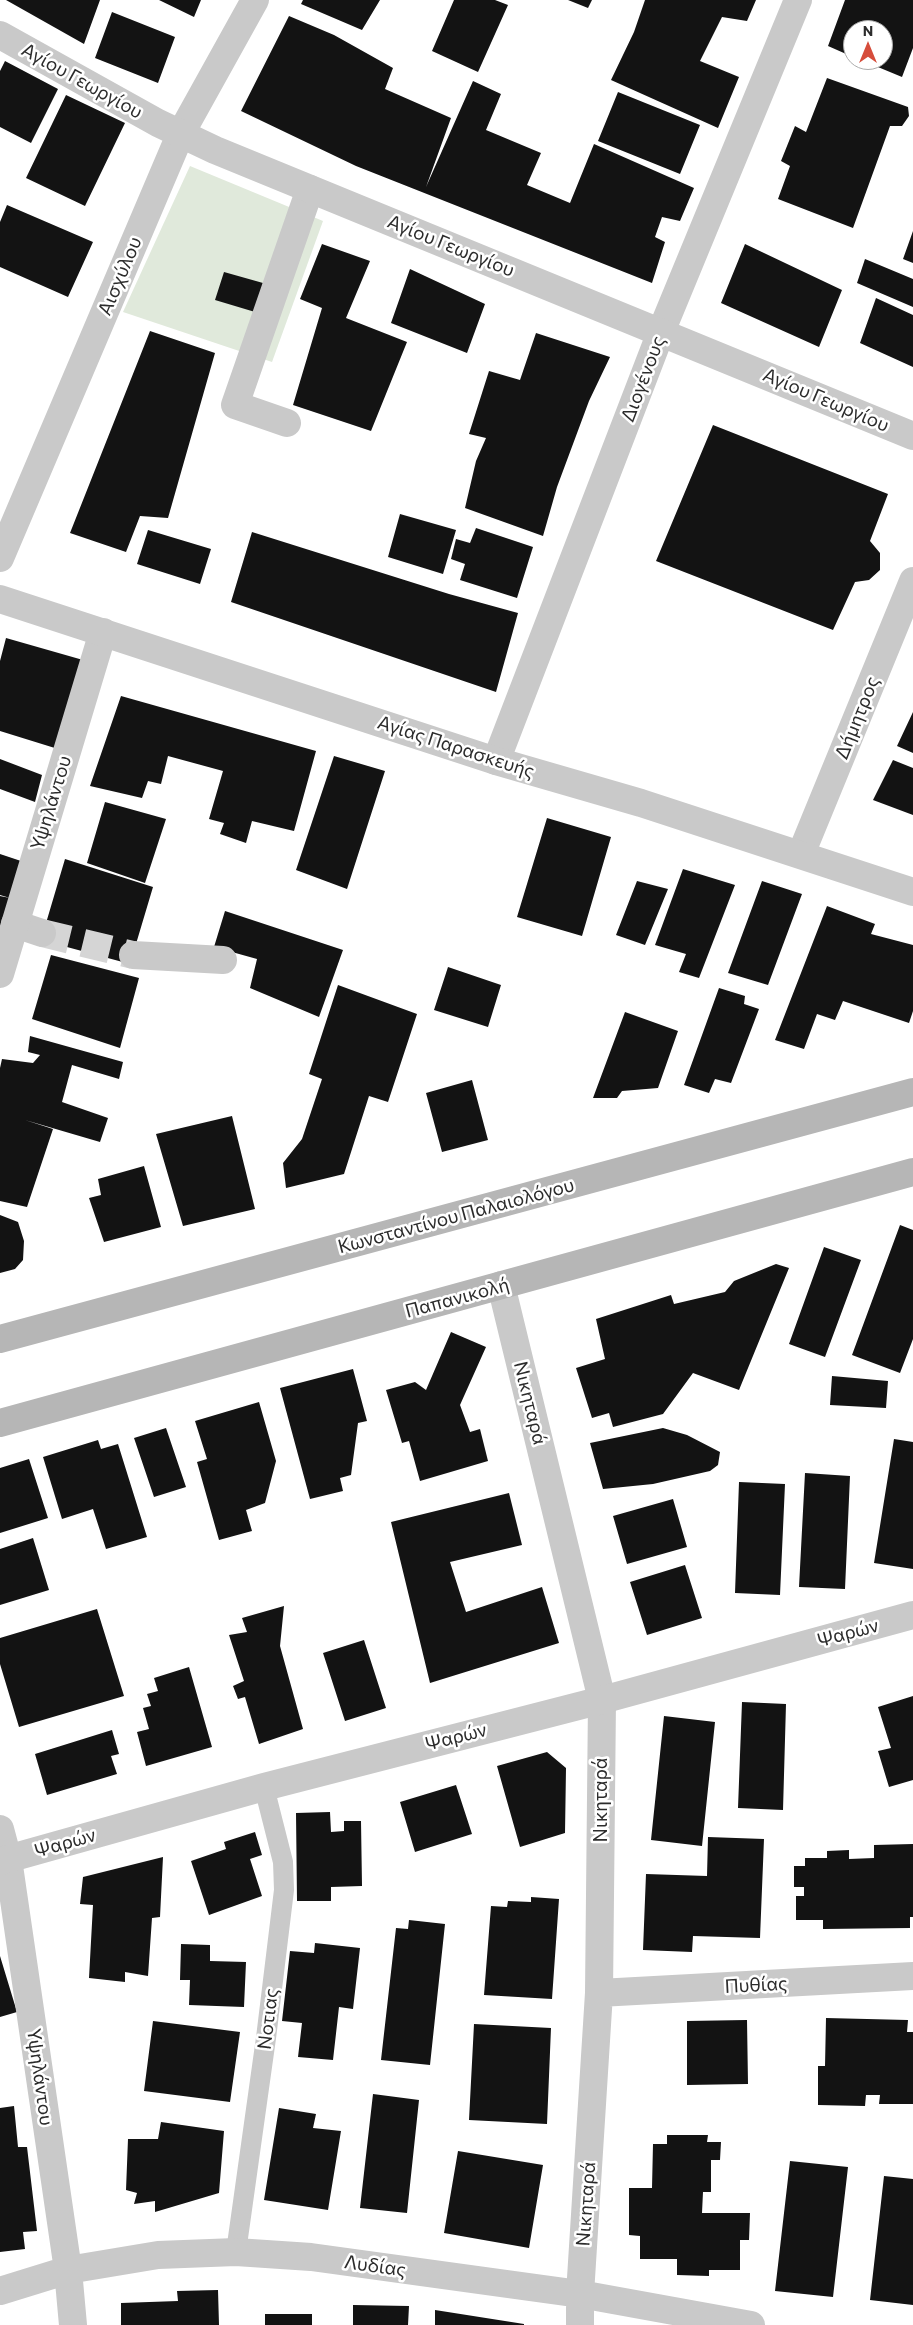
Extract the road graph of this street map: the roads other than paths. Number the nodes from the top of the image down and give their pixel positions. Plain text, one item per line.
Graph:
1 (255, 0) edge
2 (798, 0) edge
3 (0, 35) edge
4 (180, 135) junction
5 (310, 189) junction
6 (661, 332) junction
7 (287, 424) dead end
8 (913, 436) edge
9 (0, 558) edge
10 (913, 580) edge
11 (0, 599) edge
12 (103, 632) junction
13 (496, 761) junction
14 (801, 854) junction
15 (913, 892) edge
16 (15, 924) junction
17 (42, 933) tunnel mouth
18 (133, 955) tunnel mouth
19 (223, 960) dead end
20 (0, 974) edge
21 (913, 1092) edge
22 (913, 1172) edge
23 (501, 1286) junction
24 (0, 1340) edge
25 (0, 1423) edge
26 (913, 1615) edge
27 (602, 1700) junction
28 (264, 1787) junction
29 (0, 1829) edge
30 (4, 1860) edge
31 (913, 1976) edge
32 (599, 1993) junction
33 (236, 2252) junction
34 (68, 2270) junction
35 (0, 2291) edge
36 (580, 2294) junction
37 (73, 2325) edge
38 (580, 2325) edge
39 (751, 2325) edge

1 - 4 street, Αισχύλου
2 - 6 street, Διογένους
3 - 4 street, Αγίου Γεωργίου
4 - 5 street, Αγίου Γεωργίου
4 - 9 street, Αισχύλου
5 - 6 street, Αγίου Γεωργίου
5 - 7 street
6 - 8 street, Αγίου Γεωργίου
6 - 13 street, Διογένους
10 - 14 street, Δήμητρος
11 - 12 street, Αγίας Παρασκευής
12 - 13 street, Αγίας Παρασκευής
12 - 16 street, Υψηλάντου
13 - 14 street, Αγίας Παρασκευής
14 - 15 street, Αγίας Παρασκευής
16 - 17 street
16 - 20 street, Υψηλάντου
18 - 19 street
21 - 24 main road, Κωνσταντίνου Παλαιολόγου
22 - 23 main road, Παπανικολή
23 - 25 main road, Παπανικολή
23 - 27 street, Νικηταρά
26 - 27 street, Ψαρών
27 - 28 street, Ψαρών
27 - 32 street, Νικηταρά
28 - 30 street, Ψαρών
28 - 33 lane, Νοτιας
29 - 30 street, Υψηλάντου
30 - 34 street, Υψηλάντου
31 - 32 street, Πυθίας
32 - 36 street, Νικηταρά
33 - 34 street, Λυδίας
33 - 36 street, Λυδίας
34 - 35 street, Λυδίας
34 - 37 street, Υψηλάντου
36 - 38 street, Νικηταρά
36 - 39 street, Λυδίας

